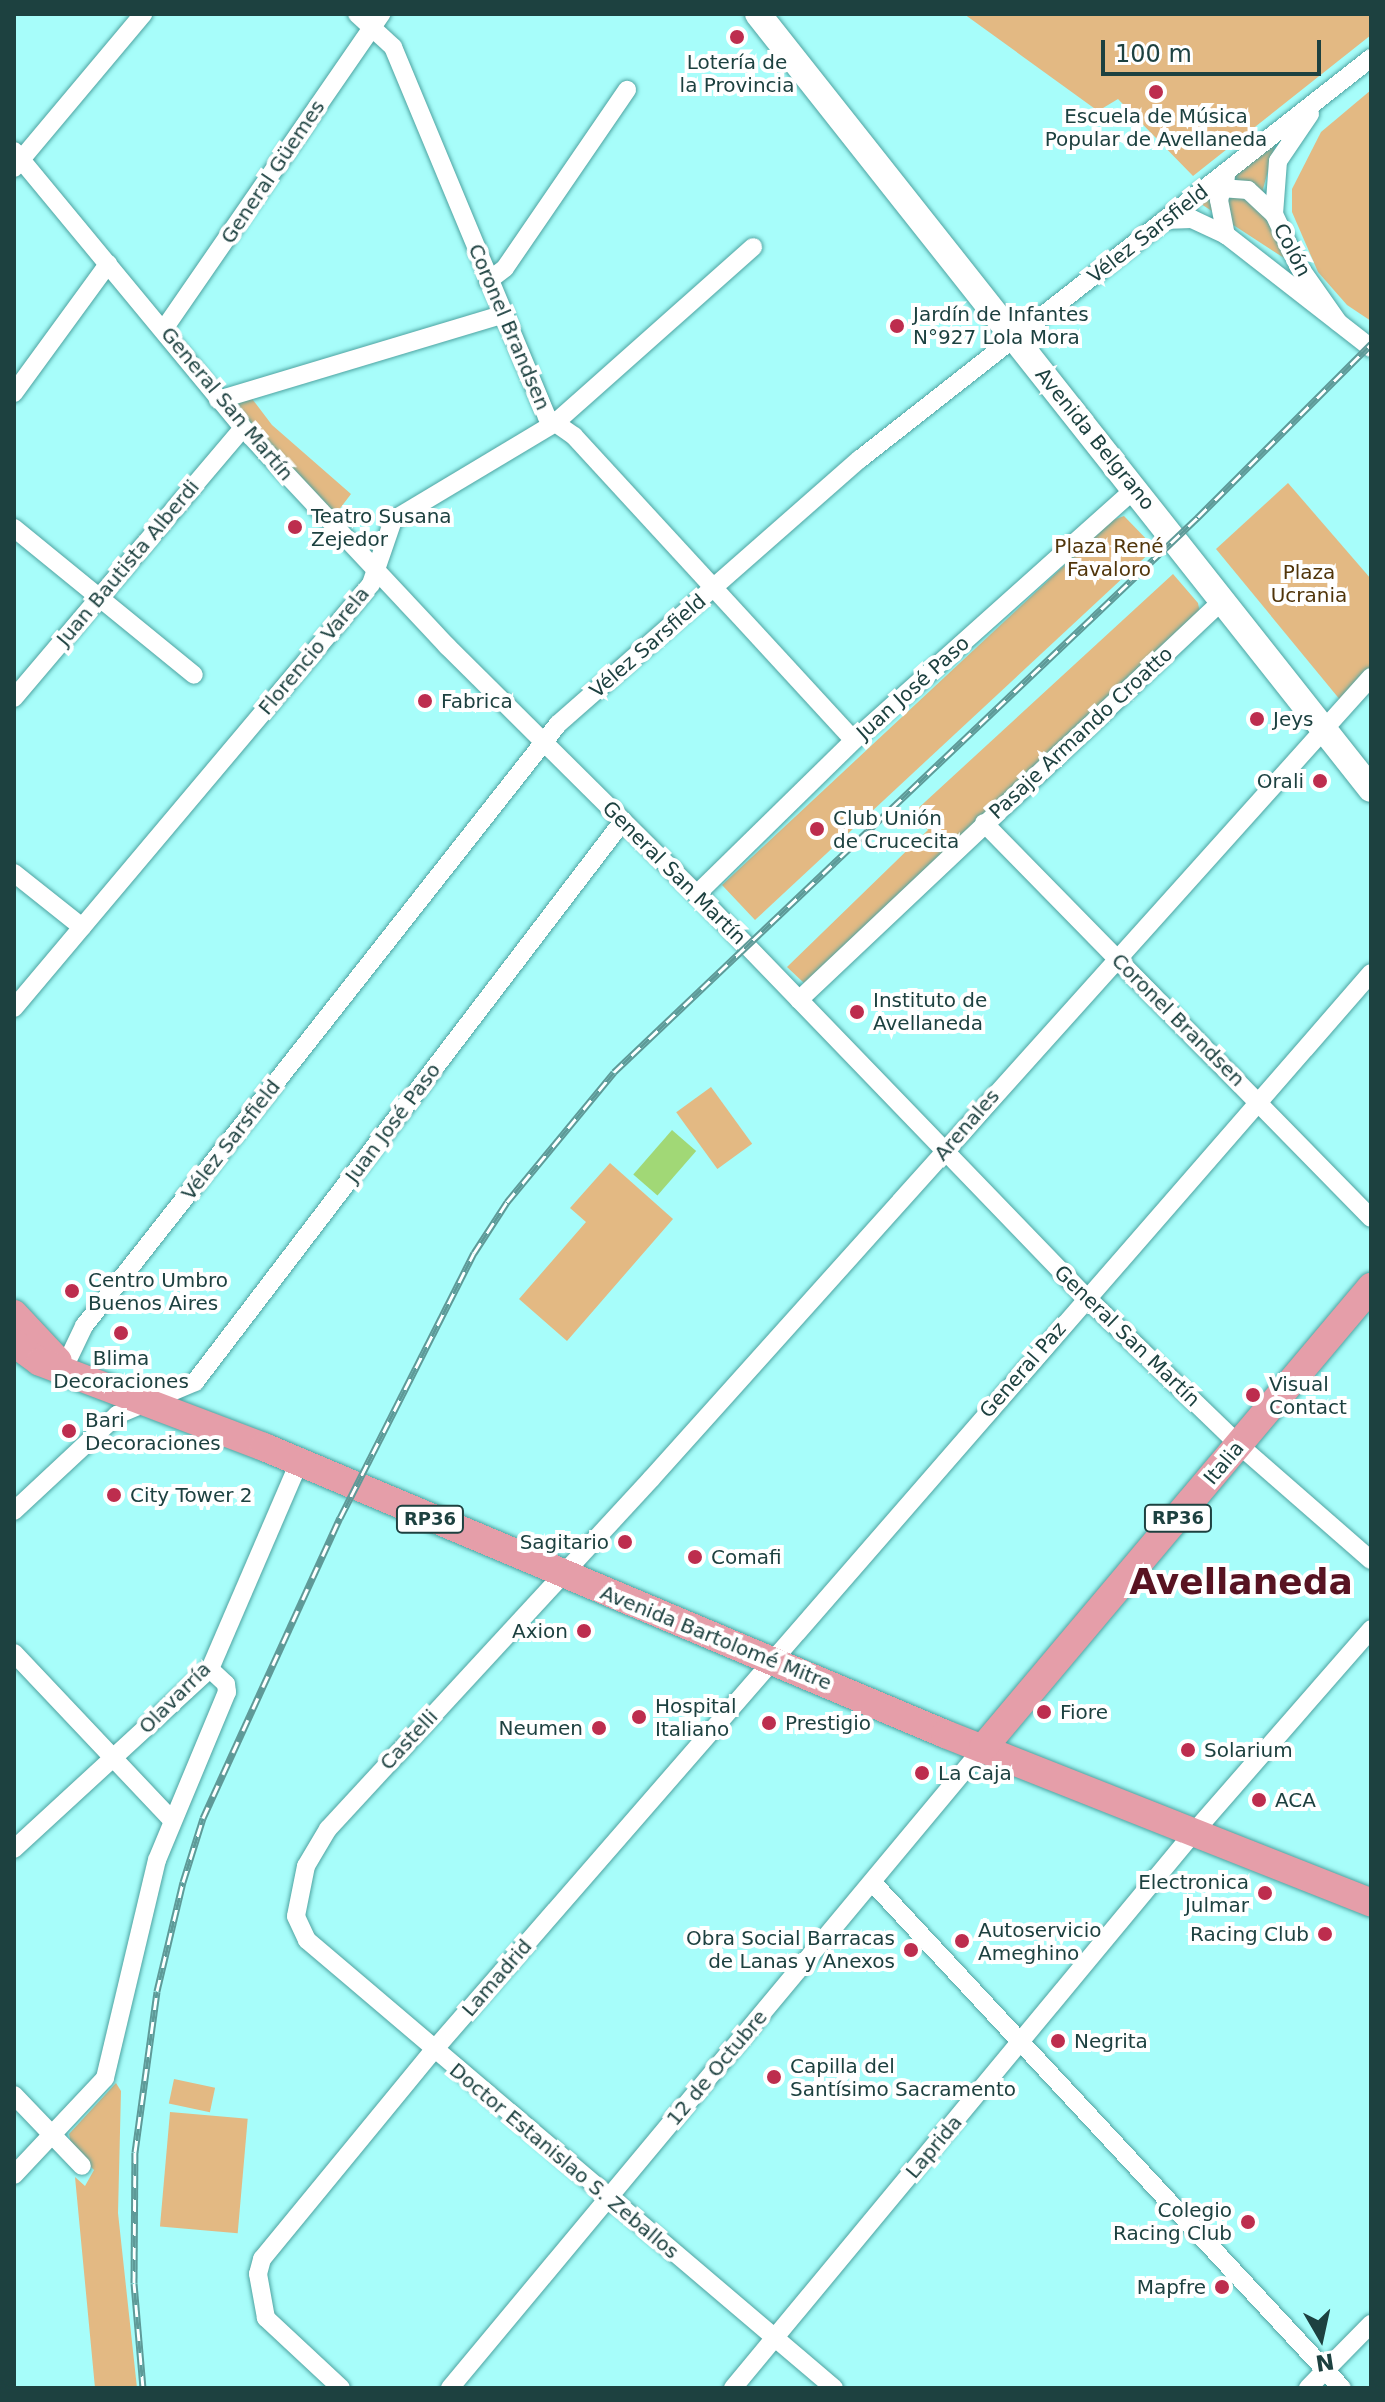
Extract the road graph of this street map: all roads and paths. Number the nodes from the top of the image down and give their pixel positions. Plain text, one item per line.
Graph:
1 (143, 14) edge
2 (357, 14) edge
3 (758, 14) edge
4 (377, 20) edge
5 (1371, 58) edge
6 (627, 90) dead end
7 (1329, 91) junction
8 (16, 159) edge
9 (1219, 181) junction
10 (1274, 214) junction
11 (1164, 220) junction
12 (1226, 235) junction
13 (753, 247) dead end
14 (108, 264) junction
15 (488, 281) junction
16 (501, 315) junction
17 (1338, 322) junction
18 (164, 329) junction
19 (1014, 339) junction
20 (1371, 348) edge
21 (14, 393) edge
22 (218, 400) junction
23 (555, 423) junction
24 (243, 428) junction
25 (1135, 489) junction
26 (14, 528) edge
27 (378, 572) junction
28 (715, 588) junction
29 (98, 598) junction
30 (1224, 599) junction
31 (194, 675) dead end
32 (1371, 677) edge
33 (14, 698) edge
34 (1327, 731) junction
35 (854, 740) junction
36 (544, 744) junction
37 (1371, 789) edge
38 (623, 821) junction
39 (984, 823) junction
40 (14, 873) edge
41 (697, 894) junction
42 (82, 927) junction
43 (1115, 957) junction
44 (1371, 973) edge
45 (799, 1000) junction
46 (14, 1008) edge
47 (1257, 1099) junction
48 (945, 1150) junction
49 (1371, 1218) edge
50 (1371, 1287) edge
51 (1086, 1297) junction
52 (14, 1314) edge
53 (14, 1343) edge
54 (64, 1368) junction
55 (146, 1401) junction
56 (1239, 1445) junction
57 (299, 1462) junction
58 (14, 1511) edge
59 (1371, 1560) edge
60 (562, 1573) junction
61 (1371, 1629) edge
62 (14, 1653) edge
63 (772, 1661) junction
64 (210, 1669) junction
65 (983, 1748) junction
66 (113, 1759) junction
67 (173, 1821) junction
68 (1195, 1831) junction
69 (14, 1849) edge
70 (873, 1883) junction
71 (1371, 1903) edge
72 (298, 1928) joint
73 (1021, 2043) junction
74 (433, 2051) junction
75 (14, 2095) edge
76 (51, 2134) junction
77 (82, 2166) dead end
78 (14, 2175) edge
79 (607, 2197) junction
80 (1371, 2324) edge
81 (775, 2338) junction
82 (1327, 2372) junction
83 (341, 2388) edge
84 (450, 2388) edge
85 (733, 2388) edge
86 (834, 2388) edge
87 (1308, 2388) edge
88 (1342, 2388) edge

1 - 8 street
2 - 4 street, Coronel Brandsen
3 - 19 main road, Avenida Belgrano
4 - 15 street, Coronel Brandsen
4 - 18 street, General Güemes
5 - 7 street, Vélez Sarsfield
6 - 15 street
7 - 9 street, Vélez Sarsfield
7 - 10 street, Colón
8 - 14 street, General San Martín
9 - 10 street
9 - 11 street, Vélez Sarsfield
9 - 12 street
10 - 17 street, Colón
11 - 12 street, Colón
11 - 19 street, Vélez Sarsfield
12 - 17 street, Colón
13 - 23 street, Florencio Varela
14 - 18 street, General San Martín
14 - 21 street
15 - 16 street, Coronel Brandsen
16 - 22 street
16 - 23 street, Coronel Brandsen
17 - 20 street, Colón
18 - 22 street, General San Martín
19 - 25 main road, Avenida Belgrano
19 - 28 street, Vélez Sarsfield
22 - 24 street, General San Martín
23 - 27 street, Florencio Varela
23 - 28 street, Coronel Brandsen
24 - 27 street, General San Martín
24 - 29 street, Juan Bautista Alberdi
25 - 30 main road, Avenida Belgrano
25 - 35 street, Juan José Paso
26 - 29 street
27 - 36 street, General San Martín
27 - 42 street, Florencio Varela
28 - 35 street, Coronel Brandsen
28 - 36 street, Vélez Sarsfield
29 - 31 street
29 - 33 street, Juan Bautista Alberdi
30 - 34 main road, Avenida Belgrano
30 - 39 street, Pasaje Armando Croatto
32 - 34 street, Arenales
34 - 37 main road, Avenida Belgrano
34 - 43 street, Arenales
35 - 41 street, Juan José Paso
36 - 38 street, General San Martín
36 - 54 street, Vélez Sarsfield
38 - 41 street, General San Martín
38 - 55 street, Juan José Paso
39 - 43 street, Coronel Brandsen
39 - 45 street, Pasaje Armando Croatto
40 - 42 street
41 - 45 street, General San Martín
42 - 46 street, Florencio Varela
43 - 47 street, Coronel Brandsen
43 - 48 street, Arenales
44 - 47 street, General Paz
45 - 48 street, General San Martín
47 - 49 street, Coronel Brandsen
47 - 51 street, General Paz
48 - 51 street, General San Martín
48 - 60 street, Arenales
50 - 56 main road, Italia / RP36
51 - 56 street, General San Martín
51 - 63 street, General Paz
52 - 54 main road, Avenida Bartolomé Mitre / RP36
53 - 54 main road, Avenida Bartolomé Mitre / RP36
54 - 55 main road, Avenida Bartolomé Mitre / RP36
55 - 57 main road, Avenida Bartolomé Mitre / RP36
55 - 58 street, Juan José Paso
56 - 59 street, General San Martín
56 - 65 main road, Italia / RP36
57 - 60 main road, Avenida Bartolomé Mitre / RP36
57 - 64 street, Olavarría
60 - 63 main road, Avenida Bartolomé Mitre / RP36
60 - 72 street, Castelli
61 - 68 street, Laprida
62 - 66 street
63 - 65 main road, Avenida Bartolomé Mitre / RP36
63 - 74 street, Lamadrid
64 - 66 street, Olavarría
64 - 67 street
65 - 68 main road, Avenida Bartolomé Mitre / RP36
65 - 70 street, 12 de Octubre
66 - 67 street
66 - 69 street, Olavarría
67 - 76 street
68 - 71 main road, Avenida Bartolomé Mitre / RP36
68 - 73 street, Laprida
70 - 73 street
70 - 79 street, 12 de Octubre
72 - 74 street, Doctor Estanislao S. Zeballos
73 - 81 street, Laprida
73 - 82 street
74 - 79 street, Doctor Estanislao S. Zeballos
74 - 83 street, Lamadrid
75 - 76 street
76 - 77 street
76 - 78 street
79 - 81 street, Doctor Estanislao S. Zeballos
79 - 84 street, 12 de Octubre
80 - 82 street
81 - 85 street, Laprida
81 - 86 street, Doctor Estanislao S. Zeballos
82 - 87 street
82 - 88 street

